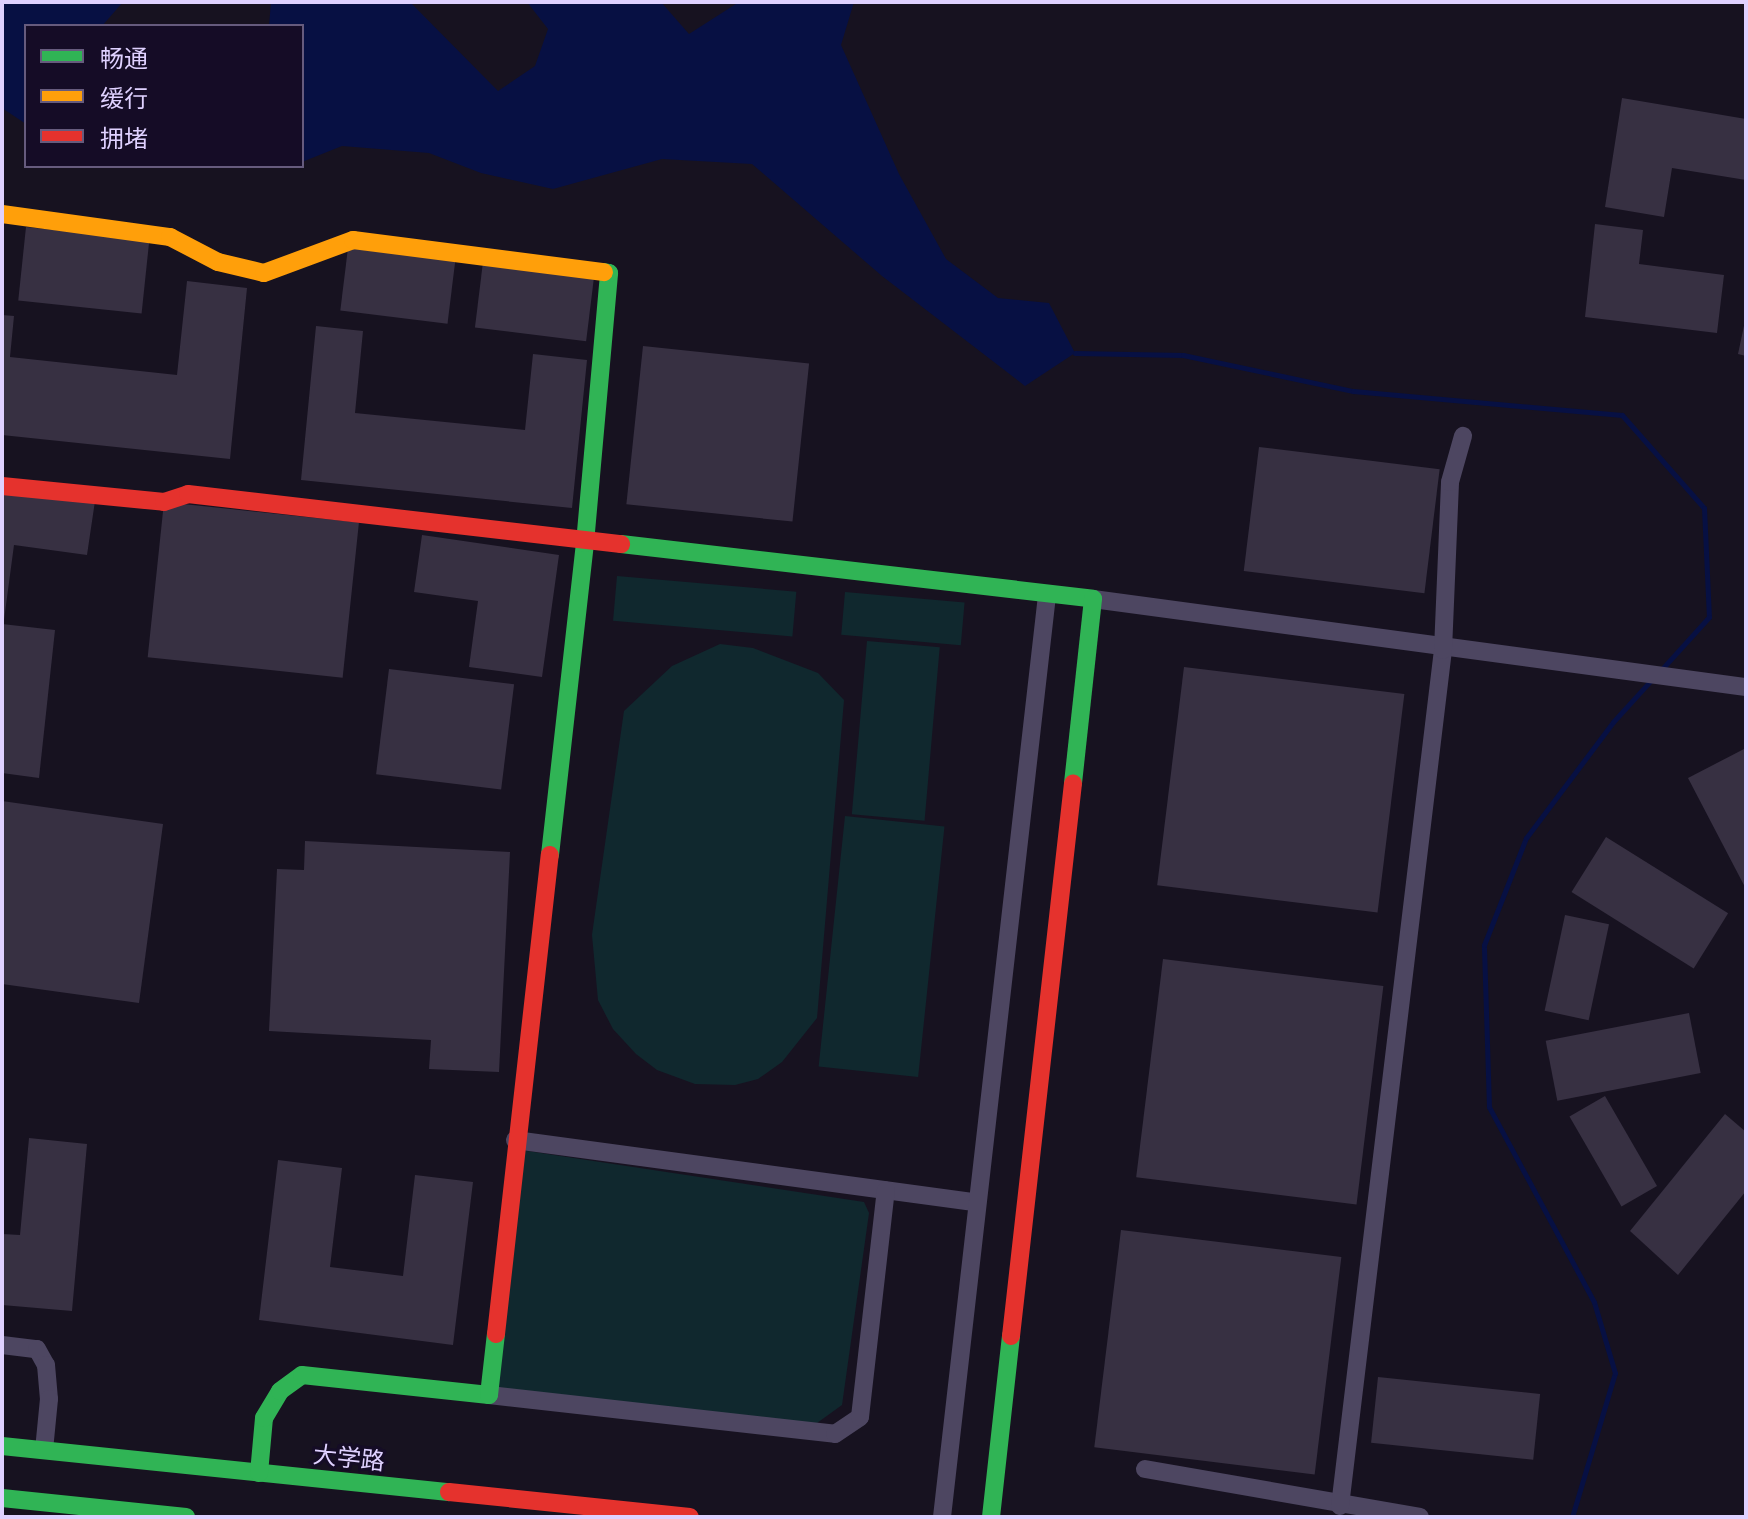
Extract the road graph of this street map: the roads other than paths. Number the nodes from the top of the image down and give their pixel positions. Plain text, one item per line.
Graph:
1 (2, 214) edge
2 (1463, 436) dead end
3 (2, 486) edge
4 (585, 543) junction
5 (1047, 596) junction
6 (1093, 599) junction
7 (1443, 650) junction
8 (1746, 687) edge
9 (515, 1140) junction
10 (886, 1190) junction
11 (976, 1202) junction
12 (2, 1345) edge
13 (489, 1395) junction
14 (2, 1446) edge
15 (44, 1450) junction
16 (1145, 1469) dead end
17 (259, 1473) junction
18 (2, 1498) edge
19 (1340, 1506) junction
20 (23, 1508) edge
21 (186, 1517) edge
22 (690, 1517) edge
23 (942, 1517) edge
24 (991, 1517) edge
25 (1420, 1517) edge

1 - 4 street
2 - 7 street
3 - 4 street
4 - 5 street
4 - 9 street
5 - 6 street
5 - 11 street
6 - 7 street
6 - 24 street
7 - 8 street
7 - 19 street
9 - 10 street
9 - 13 street
10 - 11 street
10 - 13 street
11 - 23 street
12 - 15 street
13 - 17 street
14 - 15 street, 大学路
15 - 17 street, 大学路
16 - 19 street
17 - 22 street, 大学路
18 - 20 street
19 - 25 street
20 - 21 street

